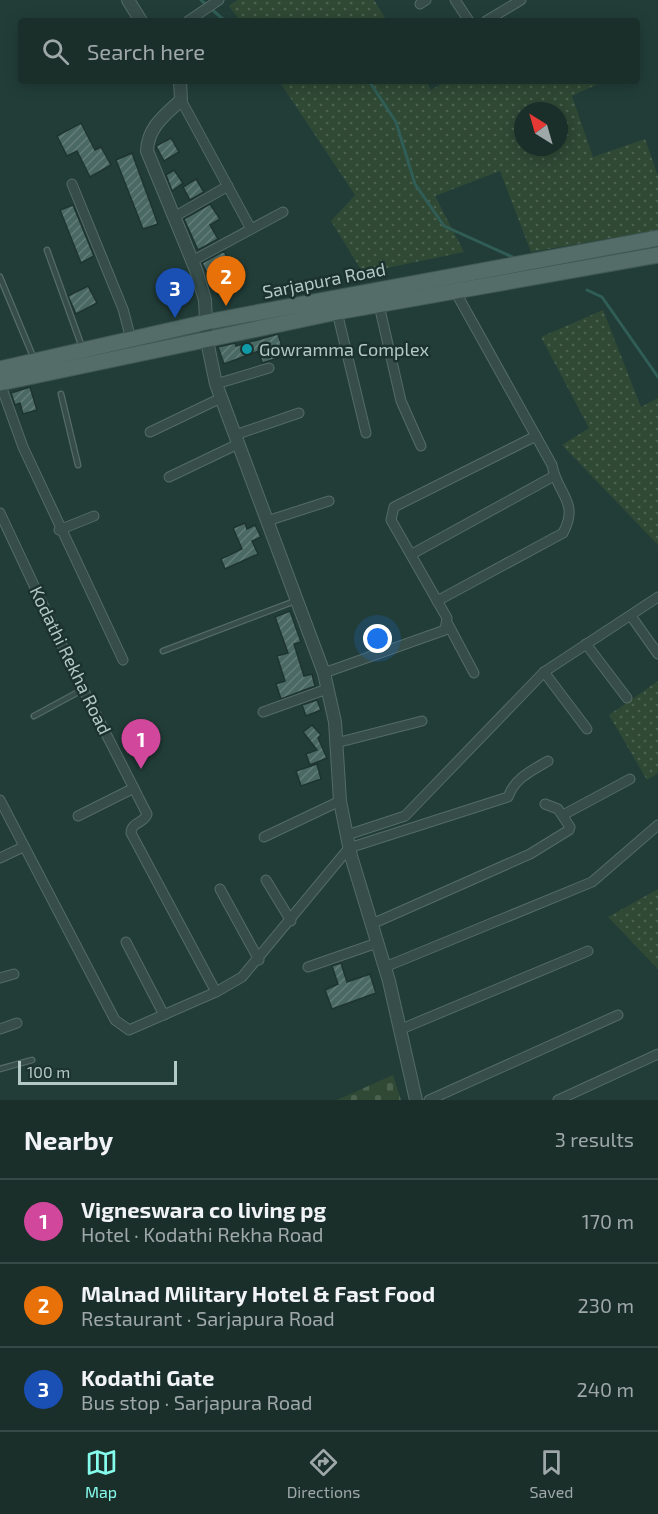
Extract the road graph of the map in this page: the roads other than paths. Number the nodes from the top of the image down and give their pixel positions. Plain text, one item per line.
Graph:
1 (128, 0) edge
2 (219, 0) edge
3 (455, 0) edge
4 (521, 0) edge
5 (139, 18) edge
6 (192, 18) edge
7 (468, 18) edge
8 (491, 18) edge
9 (180, 84) edge
10 (180, 100) junction
11 (72, 184) dead end
12 (228, 186) junction
13 (283, 212) dead end
14 (174, 218) junction
15 (251, 229) junction
16 (658, 238) edge
17 (47, 250) dead end
18 (658, 255) edge
19 (192, 261) junction
20 (0, 277) edge
21 (455, 291) junction
22 (379, 305) junction
23 (337, 312) junction
24 (207, 322) junction
25 (132, 339) junction
26 (207, 341) junction
27 (83, 350) junction
28 (35, 367) junction
29 (269, 368) dead end
30 (0, 369) edge
31 (0, 383) edge
32 (216, 384) junction
33 (61, 394) dead end
34 (221, 398) junction
35 (299, 413) dead end
36 (150, 432) dead end
37 (366, 433) dead end
38 (536, 436) junction
39 (237, 440) junction
40 (421, 446) dead end
41 (78, 465) dead end
42 (554, 476) junction
43 (169, 477) dead end
44 (329, 501) dead end
45 (0, 513) edge
46 (94, 516) dead end
47 (267, 521) junction
48 (59, 530) junction
49 (411, 554) junction
50 (658, 597) edge
51 (296, 600) junction
52 (438, 601) junction
53 (631, 616) junction
54 (448, 624) junction
55 (586, 644) junction
56 (163, 651) dead end
57 (658, 654) edge
58 (123, 660) dead end
59 (544, 672) junction
60 (324, 673) junction
61 (474, 673) dead end
62 (83, 689) junction
63 (327, 689) junction
64 (627, 698) dead end
65 (263, 712) dead end
66 (34, 716) dead end
67 (422, 721) dead end
68 (587, 729) dead end
69 (336, 743) junction
70 (548, 761) dead end
71 (630, 778) dead end
72 (134, 788) junction
73 (0, 800) edge
74 (340, 801) junction
75 (545, 804) dead end
76 (563, 815) junction
77 (78, 816) dead end
78 (658, 825) edge
79 (347, 835) junction
80 (264, 837) dead end
81 (23, 847) junction
82 (350, 848) junction
83 (0, 858) edge
84 (266, 880) dead end
85 (220, 889) dead end
86 (291, 921) junction
87 (372, 924) junction
88 (126, 942) dead end
89 (377, 944) junction
90 (588, 951) dead end
91 (259, 960) junction
92 (308, 967) dead end
93 (385, 967) junction
94 (14, 974) dead end
95 (0, 978) edge
96 (216, 992) junction
97 (164, 1015) junction
98 (618, 1015) dead end
99 (17, 1023) dead end
100 (0, 1029) edge
101 (399, 1030) junction
102 (658, 1054) edge
103 (32, 1060) dead end
104 (0, 1069) edge
105 (416, 1100) edge
106 (429, 1100) edge
107 (558, 1100) edge

1 - 5 street
2 - 6 street
3 - 7 street
4 - 8 street
9 - 10 street
10 - 12 street
10 - 14 street
11 - 25 street
12 - 14 street
12 - 15 street
13 - 15 street
14 - 19 street
15 - 19 street
16 - 24 main road, Sarjapura Road
17 - 27 lane
18 - 21 main road, Sarjapura Road
19 - 24 street
20 - 28 lane
21 - 22 main road, Sarjapura Road
21 - 38 street
22 - 23 main road, Sarjapura Road
22 - 40 street
23 - 26 main road, Sarjapura Road
23 - 37 street
24 - 25 main road, Sarjapura Road
24 - 26 street
25 - 27 main road, Sarjapura Road
26 - 28 main road, Sarjapura Road
26 - 32 street
27 - 28 main road, Sarjapura Road
28 - 30 main road, Sarjapura Road
28 - 31 main road, Sarjapura Road
29 - 32 street
31 - 48 street
32 - 34 street
33 - 41 lane
34 - 36 street
34 - 39 street
35 - 39 street
38 - 42 street
38 - 49 street
39 - 43 street
39 - 47 street
42 - 49 street
42 - 52 street
44 - 47 street
45 - 62 street, Kodathi Rekha Road
46 - 48 street
47 - 51 street
48 - 58 street
49 - 52 street
50 - 53 street
51 - 56 lane
51 - 60 street
52 - 54 street
53 - 55 street
53 - 57 street
54 - 60 street
54 - 61 street
55 - 59 street
55 - 64 street
59 - 68 street
59 - 79 street
60 - 63 street
62 - 66 lane
62 - 72 street, Kodathi Rekha Road
63 - 65 street
63 - 69 street
67 - 69 street
69 - 74 street
70 - 82 street
71 - 76 street
72 - 77 street
72 - 96 street, Kodathi Rekha Road
73 - 81 street
74 - 79 street
74 - 80 street
75 - 76 street
76 - 87 street
78 - 93 street
79 - 82 street
81 - 83 street
81 - 97 street
82 - 86 street
82 - 87 street
84 - 86 street
85 - 91 street
86 - 91 street
87 - 89 street
88 - 97 street
89 - 92 street
89 - 93 street
90 - 101 street
91 - 96 street
93 - 101 street
94 - 95 street
96 - 97 street
98 - 106 street
99 - 100 street
101 - 105 street
102 - 107 street
103 - 104 lane

